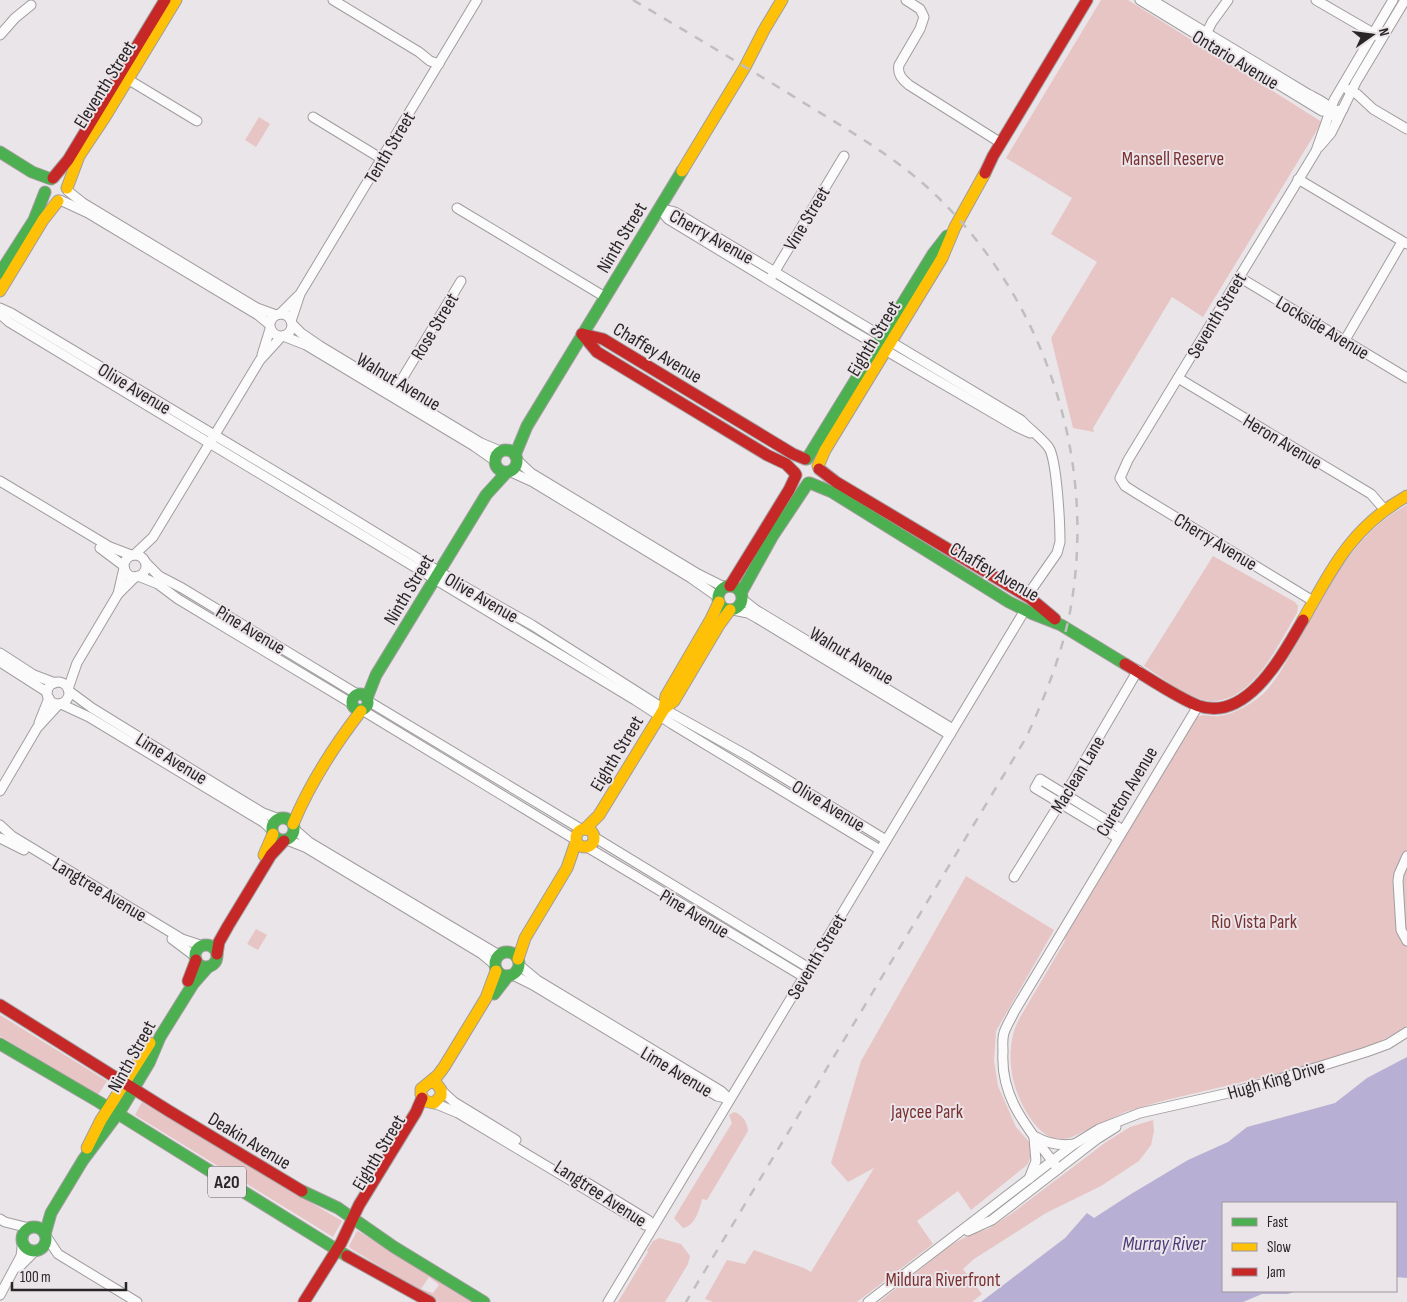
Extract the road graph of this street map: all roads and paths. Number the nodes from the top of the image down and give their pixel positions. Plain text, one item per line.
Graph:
1 (165, 0) edge
2 (176, 0) edge
3 (333, 0) edge
4 (478, 0) edge
5 (782, 0) edge
6 (790, 0) edge
7 (906, 0) edge
8 (1087, 0) edge
9 (1096, 0) edge
10 (1140, 0) edge
11 (1152, 0) edge
12 (1316, 0) edge
13 (1394, 0) edge
14 (1405, 0) edge
15 (1226, 3) edge
16 (31, 4) dead end
17 (0, 35) edge
18 (1206, 35) junction
19 (1373, 35) junction
20 (1381, 40) junction
21 (439, 64) junction
22 (745, 67) junction
23 (124, 77) junction
24 (1340, 88) junction
25 (1349, 95) junction
26 (1335, 112) junction
27 (313, 117) dead end
28 (198, 122) dead end
29 (1407, 129) edge
30 (1002, 141) junction
31 (0, 152) edge
32 (844, 156) dead end
33 (382, 159) junction
34 (0, 160) edge
35 (52, 179) junction
36 (1298, 179) junction
37 (45, 191) junction
38 (975, 192) junction
39 (63, 195) junction
40 (457, 208) dead end
41 (659, 208) junction
42 (1405, 243) edge
43 (774, 271) junction
44 (0, 273) edge
45 (1239, 277) junction
46 (769, 280) junction
47 (462, 281) dead end
48 (0, 291) edge
49 (300, 294) junction
50 (605, 297) junction
51 (0, 308) edge
52 (0, 314) edge
53 (278, 314) junction
54 (292, 323) junction
55 (270, 327) junction
56 (582, 334) junction
57 (282, 336) junction
58 (1345, 340) junction
59 (884, 344) junction
60 (260, 360) junction
61 (659, 372) junction
62 (1178, 378) junction
63 (1407, 378) edge
64 (651, 385) junction
65 (393, 394) junction
66 (736, 419) junction
67 (728, 432) junction
68 (212, 439) junction
69 (505, 457) junction
70 (806, 459) junction
71 (819, 467) junction
72 (508, 472) junction
73 (795, 474) junction
74 (1120, 480) joint
75 (0, 481) edge
76 (809, 483) junction
77 (0, 488) edge
78 (486, 495) junction
79 (1405, 496) edge
80 (1384, 509) junction
81 (881, 516) junction
82 (153, 537) junction
83 (133, 555) junction
84 (956, 561) junction
85 (146, 562) junction
86 (124, 567) junction
87 (136, 576) junction
88 (437, 576) junction
89 (723, 593) junction
90 (118, 594) junction
91 (742, 596) junction
92 (1030, 598) junction
93 (1313, 600) junction
94 (731, 610) junction
95 (1025, 610) junction
96 (1061, 625) junction
97 (275, 644) junction
98 (0, 653) edge
99 (269, 654) junction
100 (0, 662) edge
101 (76, 663) junction
102 (1138, 670) junction
103 (56, 682) junction
104 (69, 690) junction
105 (48, 695) junction
106 (360, 702) junction
107 (60, 704) junction
108 (1198, 706) junction
109 (662, 712) junction
110 (38, 728) junction
111 (952, 732) junction
112 (429, 738) junction
113 (424, 748) junction
114 (1, 789) edge
115 (1063, 799) junction
116 (288, 822) junction
117 (0, 825) edge
118 (273, 832) junction
119 (1120, 834) junction
120 (0, 838) edge
121 (585, 838) junction
122 (286, 840) junction
123 (886, 840) junction
124 (605, 844) junction
125 (880, 850) junction
126 (599, 854) junction
127 (1407, 856) edge
128 (1014, 877) dead end
129 (525, 938) junction
130 (1407, 941) edge
131 (205, 946) junction
132 (217, 954) junction
133 (196, 959) junction
134 (795, 959) junction
135 (499, 960) junction
136 (208, 967) junction
137 (810, 968) junction
138 (514, 969) junction
139 (789, 969) junction
140 (804, 978) junction
141 (0, 1005) edge
142 (1407, 1032) edge
143 (0, 1044) edge
144 (430, 1082) junction
145 (130, 1085) junction
146 (441, 1089) junction
147 (730, 1099) junction
148 (429, 1101) junction
149 (113, 1111) junction
150 (1140, 1113) junction
151 (1034, 1135) junction
152 (1075, 1144) junction
153 (1055, 1165) junction
154 (1028, 1180) junction
155 (52, 1213) junction
156 (354, 1218) junction
157 (3, 1220) edge
158 (653, 1226) junction
159 (30, 1228) junction
160 (45, 1235) junction
161 (952, 1238) junction
162 (23, 1240) junction
163 (37, 1250) junction
164 (336, 1250) junction
165 (58, 1254) junction
166 (12, 1274) junction
167 (0, 1294) edge
168 (137, 1302) edge
169 (304, 1302) edge
170 (430, 1302) edge
171 (484, 1302) edge
172 (608, 1302) edge
173 (868, 1302) edge

1 - 23 main road, Eleventh Street
2 - 23 main road, Eleventh Street
3 - 21 street
4 - 21 street, Tenth Street
5 - 22 main road, Ninth Street
6 - 22 main road, Ninth Street
7 - 30 street
8 - 30 main road, Eighth Street
9 - 38 main road, Eighth Street
10 - 18 street, Ontario Avenue
11 - 18 street, Ontario Avenue
12 - 19 street
13 - 19 street, Seventh Street
14 - 20 street, Seventh Street
15 - 18 street
16 - 17 street
18 - 26 street, Ontario Avenue
19 - 20 street
19 - 24 street, Seventh Street
20 - 25 street, Seventh Street
21 - 33 street, Tenth Street
22 - 41 main road, Ninth Street
23 - 28 street
23 - 35 main road, Eleventh Street
23 - 39 main road, Eleventh Street
24 - 25 street
24 - 26 street, Seventh Street
25 - 26 street, Seventh Street
25 - 29 street
26 - 36 street, Seventh Street
27 - 33 street
30 - 38 main road, Eighth Street
31 - 35 main road
32 - 43 street, Vine Street
33 - 49 street, Tenth Street
34 - 37 main road
35 - 37 main road
35 - 39 main road
36 - 42 street
36 - 45 street, Seventh Street
37 - 39 main road
37 - 44 main road
38 - 59 main road, Eighth Street
39 - 48 main road, Eleventh Street
39 - 53 street
39 - 55 street
40 - 50 street, Chaffey Avenue
41 - 43 street, Cherry Avenue
41 - 46 street, Cherry Avenue
41 - 50 main road, Ninth Street
42 - 58 street
43 - 46 street, Vine Street
43 - 59 street, Cherry Avenue
45 - 58 street, Lockside Avenue
45 - 62 street, Seventh Street
46 - 59 street, Cherry Avenue
47 - 65 street, Rose Street
49 - 53 street, Tenth Street
49 - 54 street, Tenth Street
50 - 56 main road, Ninth Street
51 - 68 street, Olive Avenue
52 - 68 street, Olive Avenue
53 - 54 street
53 - 55 street
54 - 57 street
54 - 65 street, Walnut Avenue
55 - 57 street
55 - 60 street
56 - 61 main road, Chaffey Avenue
56 - 64 main road, Chaffey Avenue
56 - 69 main road, Ninth Street
57 - 60 street
57 - 65 street, Walnut Avenue
58 - 63 street, Lockside Avenue
59 - 70 main road, Eighth Street
59 - 71 main road, Eighth Street
59 - 92 street, Cherry Avenue
60 - 68 street
61 - 64 main road
61 - 66 main road, Chaffey Avenue
62 - 74 street, Seventh Street
62 - 80 street, Heron Avenue
64 - 67 main road, Chaffey Avenue
65 - 69 street, Walnut Avenue
66 - 67 main road
66 - 70 main road, Chaffey Avenue
67 - 73 main road, Chaffey Avenue
68 - 82 street
68 - 88 street, Olive Avenue
69 - 72 main road
69 - 72 main road, Ninth Street
69 - 78 main road, Ninth Street
69 - 89 street, Walnut Avenue
70 - 71 main road
70 - 73 main road
71 - 76 main road
71 - 81 main road, Chaffey Avenue
72 - 78 main road, Ninth Street
72 - 89 street
73 - 76 main road
73 - 89 main road, Eighth Street
74 - 93 street, Cherry Avenue
75 - 83 street
76 - 81 main road, Chaffey Avenue
76 - 91 main road
77 - 86 street
78 - 88 main road, Ninth Street
79 - 80 main road
80 - 93 main road
81 - 84 main road, Chaffey Avenue
82 - 83 street
82 - 85 street
83 - 85 street
83 - 86 street
84 - 92 main road, Chaffey Avenue
84 - 95 main road, Chaffey Avenue
85 - 87 street
85 - 97 street, Pine Avenue
86 - 87 street
86 - 90 street
87 - 90 street
87 - 99 street, Pine Avenue
88 - 106 main road, Ninth Street
88 - 109 street, Olive Avenue
89 - 91 main road
89 - 94 main road
89 - 109 main road, Eighth Street
90 - 101 street
91 - 94 main road
91 - 111 street, Walnut Avenue
92 - 95 main road
92 - 96 main road, Chaffey Avenue
93 - 108 main road
94 - 109 main road, Eighth Street
94 - 111 street, Walnut Avenue
95 - 96 main road, Chaffey Avenue
95 - 111 street, Seventh Street
96 - 102 main road, Chaffey Avenue
97 - 99 street
97 - 106 street, Pine Avenue
98 - 103 street
99 - 106 street, Pine Avenue
100 - 105 street
101 - 103 street
101 - 104 street
102 - 108 main road, Chaffey Avenue
102 - 115 street, Maclean Lane
103 - 104 street
103 - 105 street
104 - 107 street
104 - 116 street, Lime Avenue
105 - 107 street
105 - 110 street
106 - 112 street, Pine Avenue
106 - 113 street, Pine Avenue
106 - 116 main road, Ninth Street
107 - 110 street
107 - 118 street, Lime Avenue
108 - 119 street, Cureton Avenue
109 - 121 main road, Eighth Street
109 - 123 street, Olive Avenue
109 - 125 street, Olive Avenue
110 - 114 street
111 - 123 street, Seventh Street
112 - 113 street
112 - 121 street, Pine Avenue
113 - 121 street, Pine Avenue
115 - 119 street
115 - 128 street, Maclean Lane
116 - 118 main road
116 - 122 main road
116 - 135 street, Lime Avenue
117 - 131 street, Langtree Avenue
118 - 122 main road
118 - 131 main road
119 - 151 street, Cureton Avenue
120 - 133 street, Langtree Avenue
121 - 124 street, Pine Avenue
121 - 126 street, Pine Avenue
121 - 129 main road, Eighth Street
122 - 132 main road
122 - 135 street
123 - 125 street, Seventh Street
124 - 126 street
124 - 134 street, Pine Avenue
125 - 137 street, Seventh Street
126 - 139 street, Pine Avenue
127 - 130 street
129 - 135 main road, Eighth Street
129 - 138 main road, Eighth Street
131 - 132 main road
131 - 133 main road
132 - 136 main road
133 - 136 main road
133 - 145 main road, Ninth Street
134 - 137 street, Pine Avenue
134 - 139 street
135 - 138 main road
135 - 138 main road
135 - 144 main road, Eighth Street
136 - 145 main road, Ninth Street
137 - 140 street, Seventh Street
138 - 146 main road, Eighth Street
138 - 147 street, Lime Avenue
139 - 140 street, Pine Avenue
140 - 147 street, Seventh Street
141 - 145 main road, Deakin Avenue / A20
142 - 150 street, Hugh King Drive
143 - 149 main road, A20
144 - 146 main road
144 - 148 main road
145 - 149 main road, Ninth Street
145 - 156 main road, Deakin Avenue / A20
146 - 148 main road
146 - 158 street, Langtree Avenue
147 - 158 street, Seventh Street
148 - 156 main road, Eighth Street
148 - 158 street, Langtree Avenue
149 - 155 main road, Ninth Street
149 - 164 main road, A20
150 - 152 street, Hugh King Drive
150 - 153 street, Hugh King Drive
151 - 152 street
151 - 153 street, Cureton Avenue
151 - 154 street
152 - 153 street, Hugh King Drive
153 - 154 street, Hugh King Drive
153 - 161 street, Hugh King Drive
154 - 161 street, Hugh King Drive
155 - 159 main road, Ninth Street
155 - 160 main road, Ninth Street
156 - 164 main road, Eighth Street
156 - 171 main road, Deakin Avenue / A20
157 - 159 street
157 - 162 street
158 - 172 street, Seventh Street
159 - 160 main road
159 - 162 main road
160 - 163 main road
160 - 165 street
161 - 173 street, Hugh King Drive
162 - 163 main road
162 - 166 street
163 - 165 street
163 - 166 street
164 - 169 main road, Eighth Street
164 - 170 main road, A20
165 - 168 street
166 - 167 street

